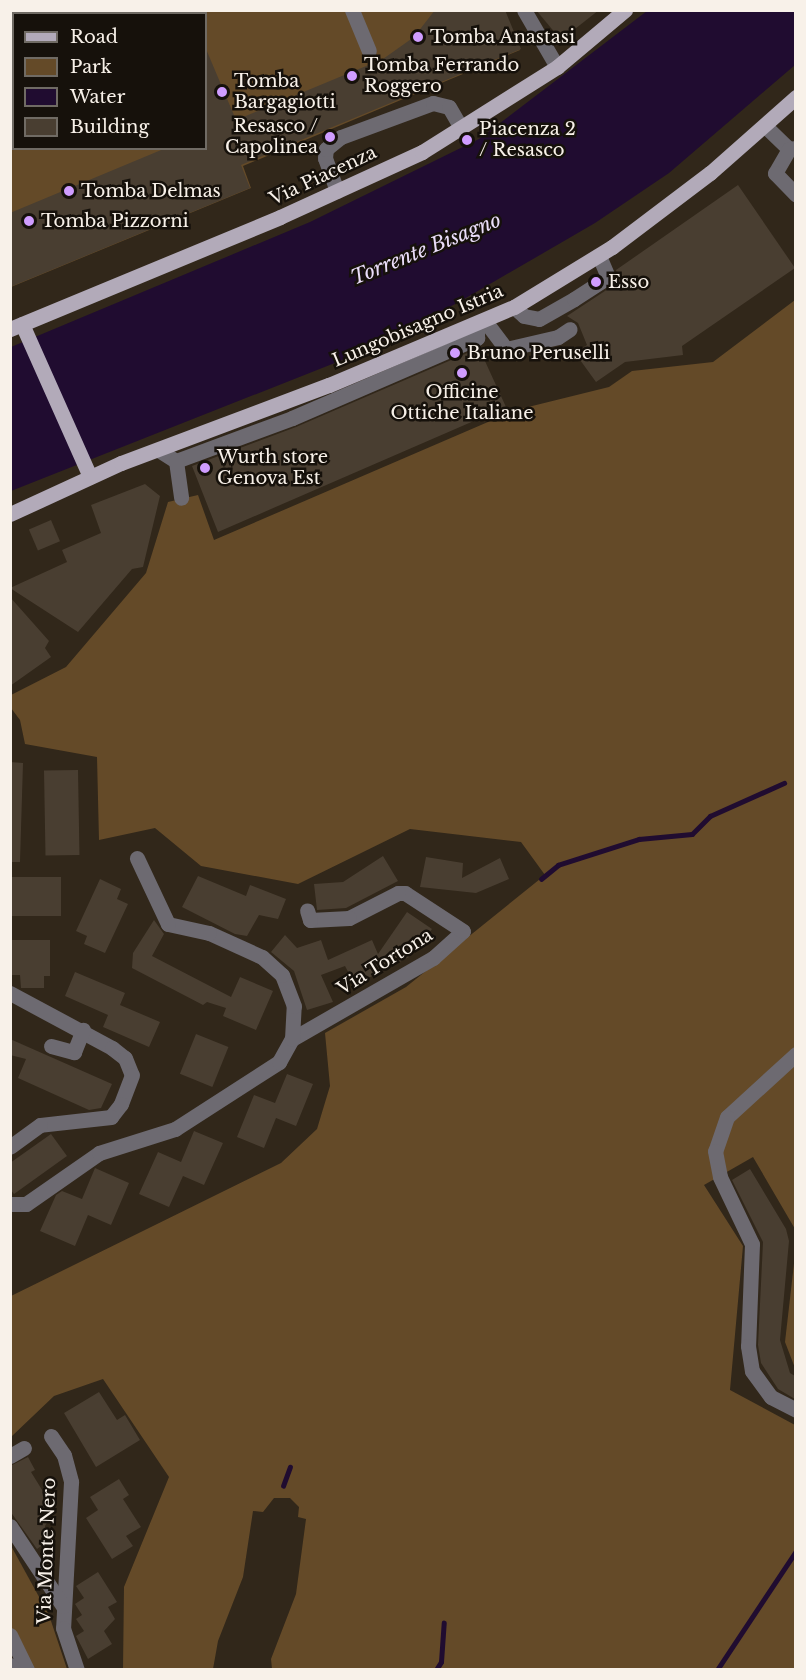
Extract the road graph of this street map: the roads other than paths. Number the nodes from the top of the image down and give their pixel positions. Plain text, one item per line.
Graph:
1 (352, 10) edge
2 (524, 10) edge
3 (625, 10) edge
4 (369, 51) dead end
5 (556, 67) junction
6 (795, 97) edge
7 (765, 126) junction
8 (461, 128) junction
9 (792, 148) edge
10 (337, 191) junction
11 (795, 195) edge
12 (599, 256) junction
13 (514, 307) junction
14 (481, 322) junction
15 (20, 326) edge
16 (570, 329) dead end
17 (285, 401) junction
18 (292, 418) junction
19 (175, 441) junction
20 (160, 452) junction
21 (176, 461) junction
22 (87, 470) junction
23 (50, 498) junction
24 (181, 498) dead end
25 (10, 514) edge
26 (137, 858) dead end
27 (307, 910) dead end
28 (10, 993) edge
29 (83, 1030) junction
30 (292, 1039) junction
31 (51, 1046) dead end
32 (795, 1054) edge
33 (10, 1148) edge
34 (10, 1204) edge
35 (795, 1410) edge
36 (51, 1436) dead end
37 (24, 1448) dead end
38 (10, 1456) edge
39 (10, 1526) edge
40 (63, 1606) junction
41 (10, 1635) edge
42 (10, 1665) edge
43 (14, 1670) edge
44 (27, 1670) edge
45 (77, 1670) edge

1 - 4 street
2 - 5 street
3 - 5 main road, Via Piacenza
5 - 8 main road, Via Piacenza
6 - 7 main road, Lungobisagno Istria
7 - 9 street
7 - 12 main road, Lungobisagno Istria
8 - 10 main road, Via Piacenza
8 - 10 street
9 - 11 street
10 - 15 main road, Via Piacenza
12 - 13 main road, Lungobisagno Istria
12 - 13 street
13 - 14 main road, Lungobisagno Istria
14 - 16 street
14 - 17 main road, Lungobisagno Istria
14 - 18 street
15 - 22 main road
17 - 18 street
17 - 19 main road, Lungobisagno Istria
18 - 21 street
19 - 20 main road
19 - 22 main road, Lungobisagno Istria
20 - 21 street
20 - 23 main road
21 - 24 street
22 - 23 main road, Lungobisagno Istria
23 - 25 main road, Lungobisagno Istria
26 - 30 street, Via Tortona
27 - 30 street, Via Tortona
28 - 29 street
29 - 31 street
29 - 33 street
30 - 34 street, Via Tortona
32 - 35 street
36 - 40 street, Via Monte Nero
37 - 38 street
39 - 40 street
40 - 45 street, Via Monte Nero
41 - 44 street
42 - 43 street

